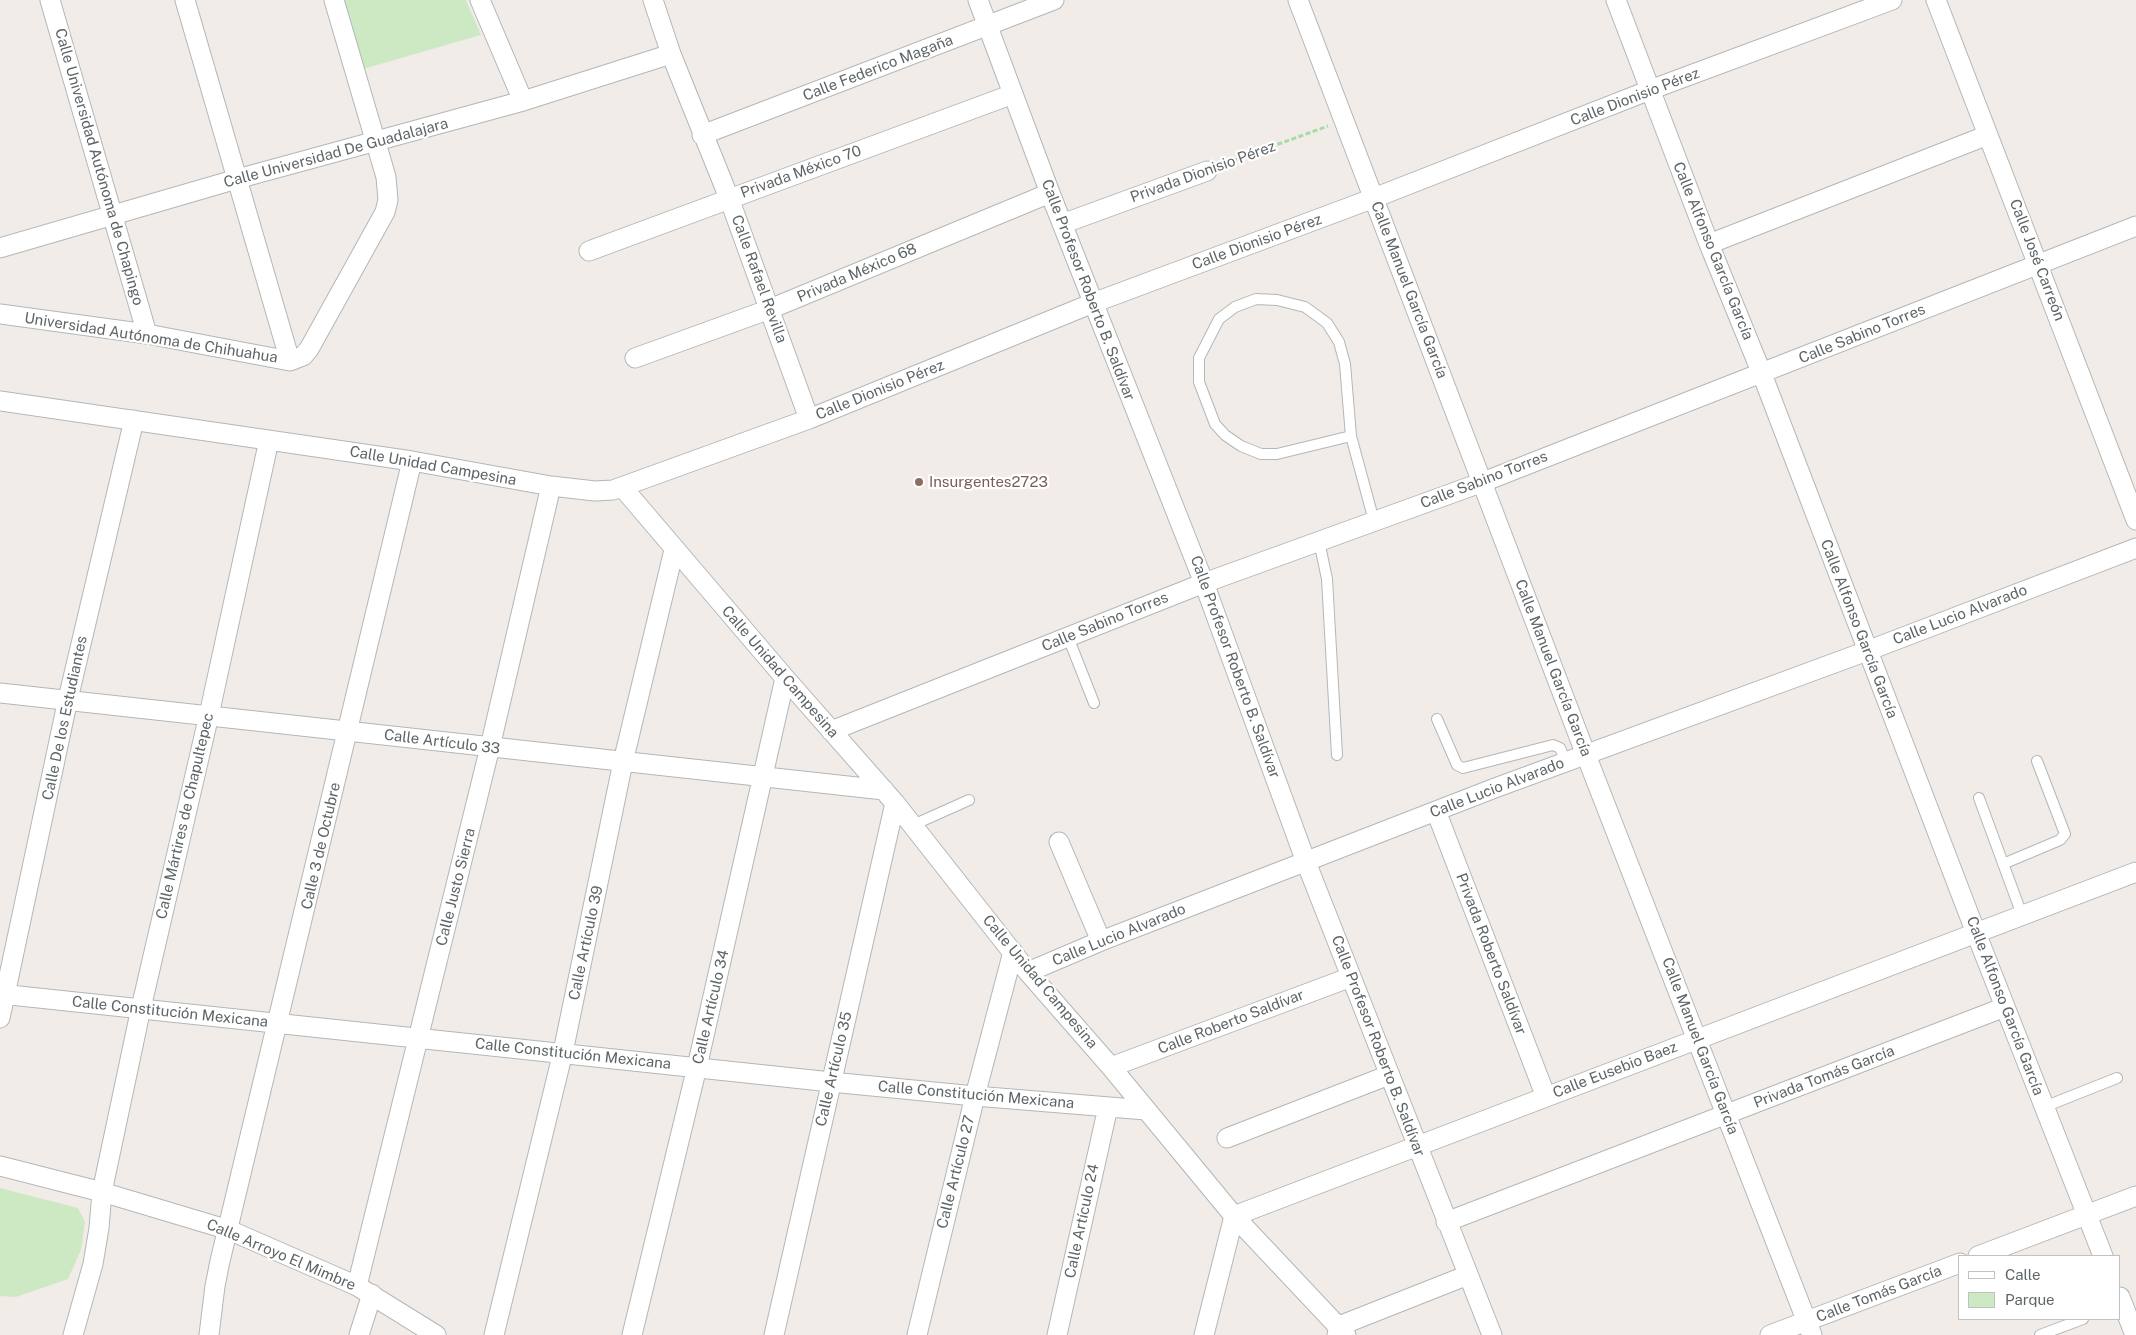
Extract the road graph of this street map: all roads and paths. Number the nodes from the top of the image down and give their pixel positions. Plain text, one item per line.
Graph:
1 (50, 0) edge
2 (185, 0) edge
3 (334, 0) edge
4 (480, 0) edge
5 (653, 0) edge
6 (978, 0) edge
7 (1054, 0) edge
8 (1298, 0) edge
9 (1616, 0) edge
10 (1892, 0) edge
11 (1936, 0) edge
12 (988, 26) junction
13 (671, 54) junction
14 (1650, 90) junction
15 (1013, 94) junction
16 (523, 101) junction
17 (1344, 120) junction
18 (702, 135) junction
19 (1988, 135) junction
20 (376, 142) junction
21 (1207, 170) joint
22 (237, 179) junction
23 (1050, 193) junction
24 (729, 198) junction
25 (1374, 198) junction
26 (112, 215) junction
27 (1062, 224) junction
28 (2136, 226) edge
29 (1709, 244) junction
30 (0, 248) edge
31 (589, 251) dead end
32 (2039, 264) junction
33 (1093, 303) junction
34 (770, 309) junction
35 (0, 314) edge
36 (147, 334) junction
37 (635, 358) dead end
38 (290, 361) junction
39 (1762, 374) junction
40 (0, 402) edge
41 (809, 419) junction
42 (134, 420) junction
43 (1351, 436) junction
44 (269, 440) junction
45 (412, 461) junction
46 (1483, 482) junction
47 (551, 486) junction
48 (623, 488) junction
49 (2136, 520) edge
50 (1374, 521) junction
51 (1319, 542) junction
52 (2136, 548) edge
53 (674, 550) junction
54 (1204, 583) junction
55 (1068, 637) junction
56 (1867, 651) junction
57 (785, 678) junction
58 (0, 693) edge
59 (68, 699) junction
60 (1094, 703) dead end
61 (209, 715) junction
62 (1437, 719) dead end
63 (348, 731) junction
64 (831, 731) junction
65 (490, 747) junction
66 (1337, 755) dead end
67 (1586, 755) junction
68 (2037, 761) dead end
69 (623, 762) junction
70 (1566, 762) junction
71 (762, 777) junction
72 (890, 797) junction
73 (1978, 798) dead end
74 (968, 800) dead end
75 (1436, 811) junction
76 (913, 825) junction
77 (1059, 842) dead end
78 (1306, 862) junction
79 (2003, 864) junction
80 (2136, 872) edge
81 (2022, 915) junction
82 (1976, 933) junction
83 (1101, 941) junction
84 (1012, 952) junction
85 (1028, 972) junction
86 (1351, 977) junction
87 (3, 995) edge
88 (2005, 1007) junction
89 (140, 1008) junction
90 (0, 1018) edge
91 (279, 1023) junction
92 (419, 1037) junction
93 (1697, 1038) junction
94 (563, 1052) junction
95 (697, 1067) junction
96 (1111, 1067) junction
97 (1388, 1074) junction
98 (2117, 1078) dead end
99 (831, 1082) junction
100 (975, 1096) junction
101 (1546, 1097) junction
102 (1108, 1107) junction
103 (2044, 1107) junction
104 (1146, 1110) junction
105 (1727, 1115) junction
106 (1227, 1138) dead end
107 (1418, 1147) junction
108 (0, 1166) edge
109 (102, 1192) junction
110 (2136, 1196) edge
111 (2087, 1215) junction
112 (1234, 1216) junction
113 (1446, 1222) junction
114 (229, 1230) junction
115 (1981, 1255) edge
116 (2104, 1255) edge
117 (1958, 1264) edge
118 (1468, 1275) junction
119 (365, 1290) junction
120 (2121, 1302) edge
121 (2080, 1320) edge
122 (1809, 1328) edge
123 (1341, 1332) edge
124 (73, 1335) edge
125 (209, 1335) edge
126 (359, 1335) edge
127 (436, 1335) edge
128 (494, 1335) edge
129 (632, 1335) edge
130 (774, 1335) edge
131 (917, 1335) edge
132 (1057, 1335) edge
133 (1204, 1335) edge
134 (1492, 1335) edge
135 (1770, 1335) edge
136 (2040, 1335) edge
137 (2135, 1335) edge

1 - 26 street, Calle Universidad Autónoma de Chapingo
2 - 22 street
3 - 20 street, Universidad Autónoma de Chihuahua
4 - 16 street
5 - 13 street, Calle Rafael Revilla
6 - 12 street, Calle Profesor Roberto B. Saldívar
7 - 12 street, Calle Federico Magaña
8 - 17 street, Calle Manuel García García
9 - 14 street, Calle Alfonso García García
10 - 14 street, Calle Dionisio Pérez
11 - 19 street, Calle José Carreón
12 - 15 street, Calle Profesor Roberto B. Saldívar
12 - 18 street, Calle Federico Magaña
13 - 16 street, Calle Universidad De Guadalajara
13 - 18 street, Calle Rafael Revilla
14 - 25 street, Calle Dionisio Pérez
14 - 29 street, Calle Alfonso García García
15 - 23 street, Calle Profesor Roberto B. Saldívar
15 - 24 street, Privada México 70
16 - 20 street, Calle Universidad De Guadalajara
17 - 21 path, Privada Dionisio Pérez
17 - 25 street, Calle Manuel García García
18 - 24 street, Calle Rafael Revilla
19 - 29 street
19 - 32 street, Calle José Carreón
20 - 22 street, Calle Universidad De Guadalajara
20 - 38 street, Universidad Autónoma de Chihuahua
21 - 27 street, Privada Dionisio Pérez
22 - 26 street, Calle Universidad De Guadalajara
22 - 38 street
23 - 27 street, Calle Profesor Roberto B. Saldívar
23 - 34 street, Privada México 68
24 - 31 street, Privada México 70
24 - 34 street, Calle Rafael Revilla
25 - 33 street, Calle Dionisio Pérez
25 - 46 street, Calle Manuel García García
26 - 30 street, Calle Universidad De Guadalajara
26 - 36 street, Calle Universidad Autónoma de Chapingo
27 - 33 street, Calle Profesor Roberto B. Saldívar
28 - 32 street, Calle Sabino Torres
29 - 39 street, Calle Alfonso García García
32 - 39 street, Calle Sabino Torres
32 - 49 street, Calle José Carreón
33 - 41 street, Calle Dionisio Pérez
33 - 54 street, Calle Profesor Roberto B. Saldívar
34 - 37 street, Privada México 68
34 - 41 street, Calle Rafael Revilla
35 - 36 street, Universidad Autónoma de Chihuahua
36 - 38 street, Universidad Autónoma de Chihuahua
39 - 46 street, Calle Sabino Torres
39 - 56 street, Calle Alfonso García García
40 - 42 street, Calle Unidad Campesina
41 - 48 street, Calle Dionisio Pérez
42 - 44 street, Calle Unidad Campesina
42 - 59 street, Calle De los Estudiantes
43 - 43 lane
43 - 50 lane
44 - 45 street, Calle Unidad Campesina
44 - 61 street, Calle Mártires de Chapultepec
45 - 47 street, Calle Unidad Campesina
45 - 63 street, Calle 3 de Octubre
46 - 50 street, Calle Sabino Torres
46 - 67 street, Calle Manuel García García
47 - 48 street, Calle Unidad Campesina
47 - 65 street, Calle Justo Sierra
48 - 53 street, Calle Unidad Campesina
50 - 51 street, Calle Sabino Torres
51 - 54 street, Calle Sabino Torres
51 - 66 lane
52 - 56 street, Calle Lucio Alvarado
53 - 57 street, Calle Unidad Campesina
53 - 69 street, Calle Artículo 39
54 - 55 street, Calle Sabino Torres
54 - 78 street, Calle Profesor Roberto B. Saldívar
55 - 60 lane
55 - 64 street, Calle Sabino Torres
56 - 67 street, Calle Lucio Alvarado
56 - 82 street, Calle Alfonso García García
57 - 64 street, Calle Unidad Campesina
57 - 71 street, Calle Artículo 34
58 - 59 street, Calle Artículo 33
59 - 61 street, Calle Artículo 33
59 - 87 street, Calle De los Estudiantes
61 - 63 street, Calle Artículo 33
61 - 89 street, Calle Mártires de Chapultepec
62 - 70 lane
63 - 65 street, Calle Artículo 33
63 - 91 street, Calle 3 de Octubre
64 - 72 street, Calle Unidad Campesina
65 - 69 street, Calle Artículo 33
65 - 92 street, Calle Justo Sierra
67 - 70 street, Calle Lucio Alvarado
67 - 93 street, Calle Manuel García García
68 - 79 lane
69 - 71 street, Calle Artículo 33
69 - 94 street, Calle Artículo 39
70 - 75 street, Calle Lucio Alvarado
71 - 72 street, Calle Artículo 33
71 - 95 street, Calle Artículo 34
72 - 76 street, Calle Unidad Campesina
72 - 99 street, Calle Artículo 35
73 - 79 lane
74 - 76 lane
75 - 78 street, Calle Lucio Alvarado
75 - 101 street, Privada Roberto Saldívar
76 - 84 street, Calle Unidad Campesina
77 - 83 street
78 - 83 street, Calle Lucio Alvarado
78 - 86 street, Calle Profesor Roberto B. Saldívar
79 - 81 lane
80 - 81 street, Calle Eusebio Baez
81 - 82 street, Calle Eusebio Baez
82 - 88 street, Calle Alfonso García García
82 - 93 street, Calle Eusebio Baez
83 - 85 street, Calle Lucio Alvarado
84 - 85 street, Calle Unidad Campesina
84 - 100 street, Calle Artículo 27
85 - 96 street, Calle Unidad Campesina
86 - 96 street, Calle Roberto Saldívar
86 - 97 street, Calle Profesor Roberto B. Saldívar
87 - 89 street, Calle Constitución Mexicana
87 - 90 street, Calle De los Estudiantes
88 - 103 street, Calle Alfonso García García
88 - 105 street, Privada Tomás García
89 - 91 street, Calle Constitución Mexicana
89 - 109 street, Calle Mártires de Chapultepec
91 - 92 street, Calle Constitución Mexicana
91 - 114 street, Calle 3 de Octubre
92 - 94 street, Calle Constitución Mexicana
92 - 119 street, Calle Justo Sierra
93 - 101 street, Calle Eusebio Baez
93 - 105 street, Calle Manuel García García
94 - 95 street, Calle Constitución Mexicana
94 - 128 street, Calle Artículo 39
95 - 99 street, Calle Constitución Mexicana
95 - 129 street, Calle Artículo 34
96 - 104 street, Calle Unidad Campesina
97 - 106 street
97 - 107 street, Calle Profesor Roberto B. Saldívar
98 - 103 lane
99 - 100 street, Calle Constitución Mexicana
99 - 130 street, Calle Artículo 35
100 - 102 street, Calle Constitución Mexicana
100 - 131 street, Calle Artículo 27
101 - 107 street, Calle Eusebio Baez
102 - 104 street, Calle Constitución Mexicana
102 - 132 street, Calle Artículo 24
103 - 111 street, Calle Alfonso García García
104 - 112 street, Calle Unidad Campesina
105 - 113 street, Privada Tomás García
105 - 122 street, Calle Manuel García García
107 - 112 street, Calle Eusebio Baez
107 - 113 street, Calle Profesor Roberto B. Saldívar
108 - 109 street, Calle Arroyo El Mimbre
109 - 114 street, Calle Arroyo El Mimbre
109 - 124 street, Calle Mártires de Chapultepec
110 - 111 street
111 - 115 street
111 - 116 street, Calle Alfonso García García
112 - 123 street, Calle Unidad Campesina
112 - 133 street
113 - 118 street, Calle Profesor Roberto B. Saldívar
114 - 119 street, Calle Arroyo El Mimbre
114 - 125 street, Calle 3 de Octubre
117 - 122 street, Calle Tomás García
118 - 123 street
118 - 134 street, Calle Profesor Roberto B. Saldívar
119 - 126 street, Calle Justo Sierra
119 - 127 street, Calle Arroyo El Mimbre
120 - 137 street
121 - 136 lane
122 - 135 street, Calle Tomás García

